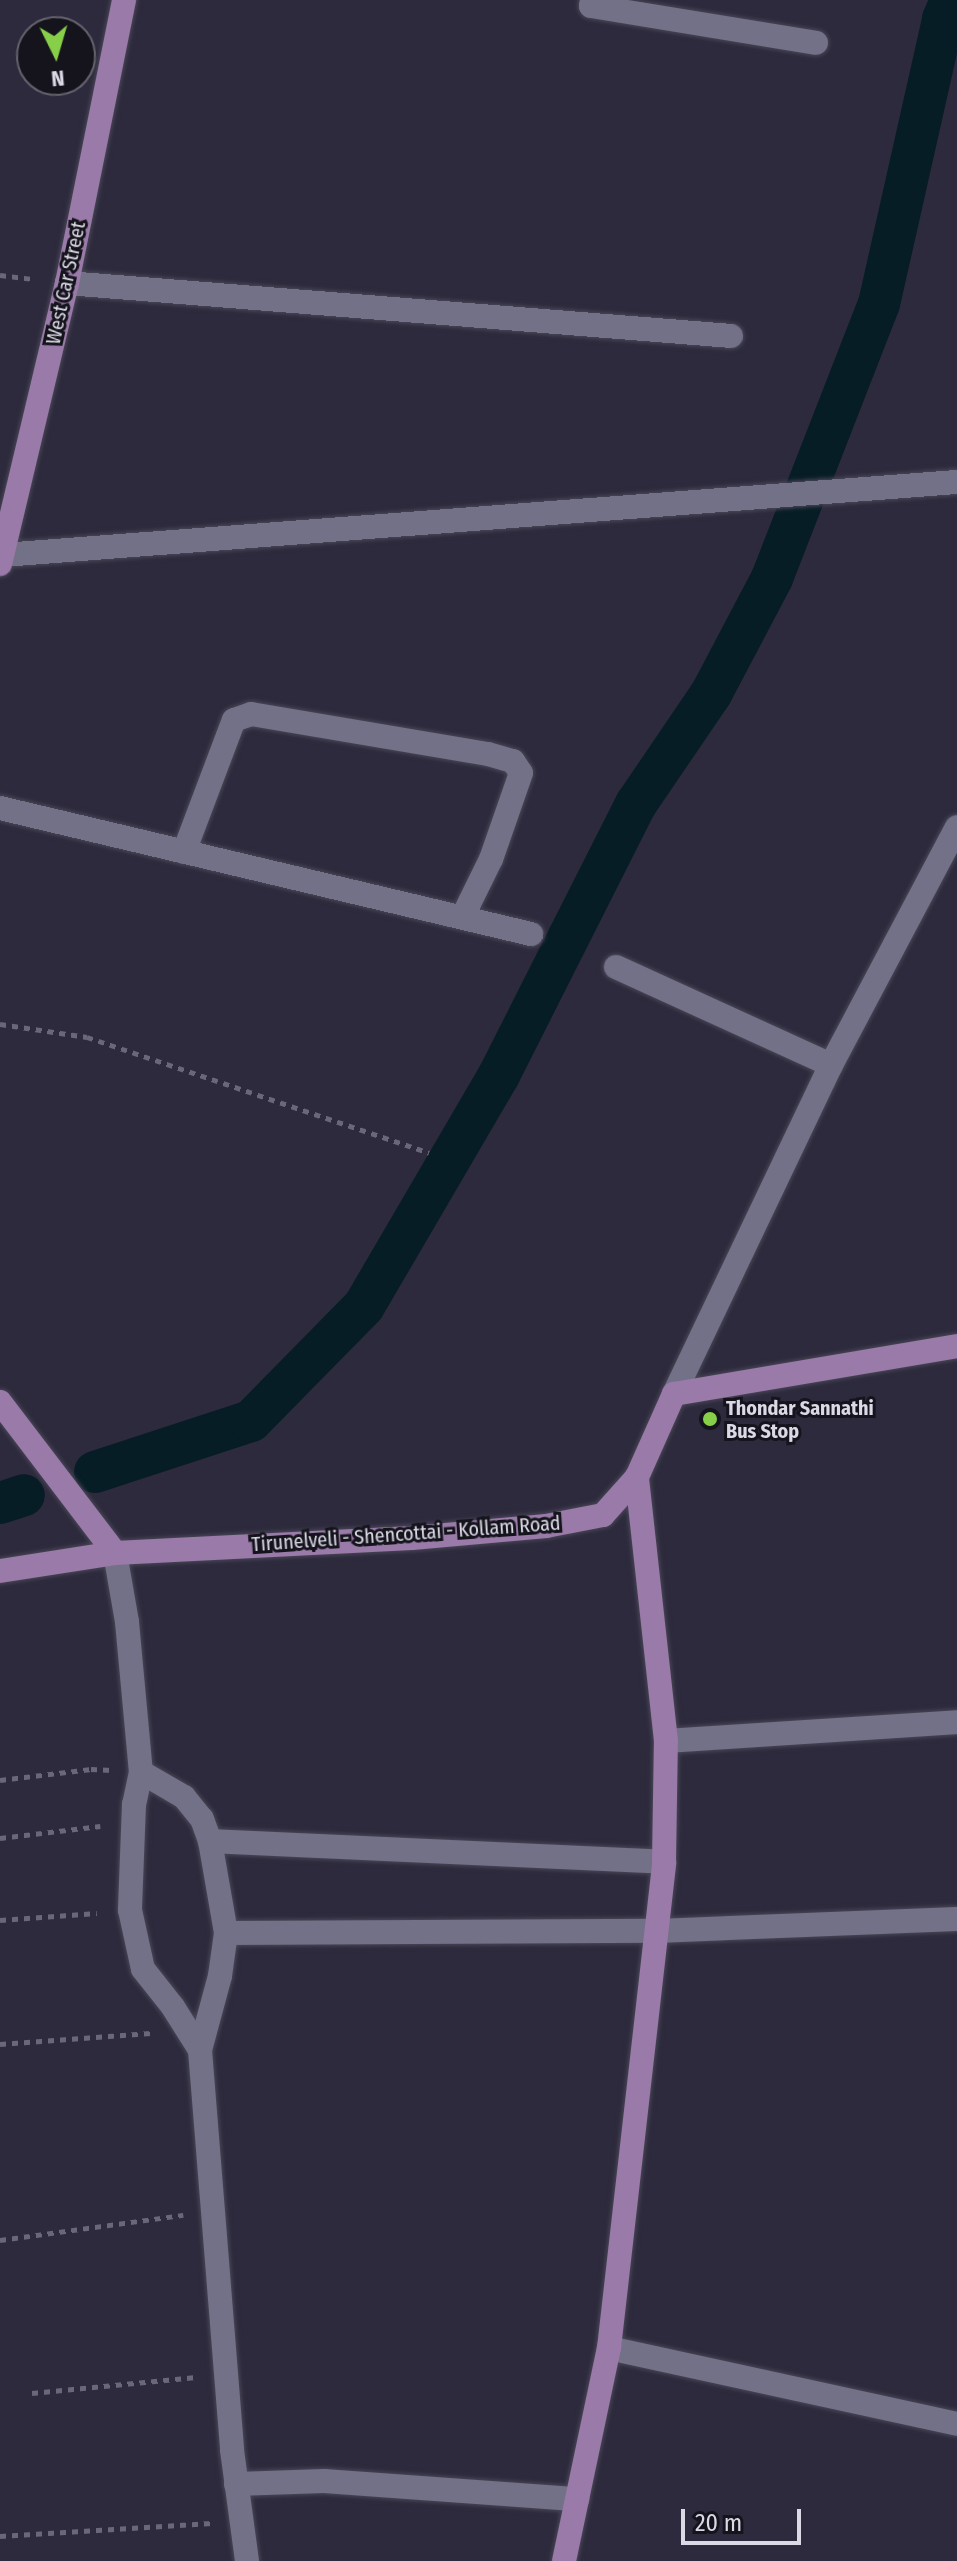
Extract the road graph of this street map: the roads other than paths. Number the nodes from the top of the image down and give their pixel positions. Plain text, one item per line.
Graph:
1 (124, 0) edge
2 (592, 0) edge
3 (816, 43) dead end
4 (67, 283) junction
5 (731, 336) dead end
6 (957, 482) edge
7 (2, 559) edge
8 (0, 808) edge
9 (957, 827) edge
10 (184, 852) junction
11 (463, 916) junction
12 (531, 934) dead end
13 (616, 967) dead end
14 (831, 1065) junction
15 (957, 1346) edge
16 (674, 1394) junction
17 (0, 1402) edge
18 (637, 1477) junction
19 (115, 1553) junction
20 (0, 1571) edge
21 (957, 1722) edge
22 (666, 1741) junction
23 (141, 1772) junction
24 (210, 1841) junction
25 (664, 1862) junction
26 (957, 1919) edge
27 (657, 1931) junction
28 (226, 1933) junction
29 (194, 2040) junction
30 (609, 2348) junction
31 (957, 2424) edge
32 (236, 2484) junction
33 (577, 2499) junction
34 (247, 2561) edge
35 (564, 2561) edge

1 - 4 main road, West Car Street
2 - 3 street
4 - 5 street
4 - 7 main road, West Car Street
6 - 7 street
8 - 10 street
9 - 14 street
10 - 11 street
10 - 11 street
11 - 12 street
13 - 14 street
14 - 16 street
15 - 16 main road
16 - 18 main road, Tirunelveli - Shencottai - Kollam Road
17 - 19 main road
18 - 19 main road, Tirunelveli - Shencottai - Kollam Road
18 - 22 main road
19 - 20 main road, Tirunelveli - Shencottai - Kollam Road
19 - 23 street
21 - 22 street
22 - 25 main road
23 - 24 street
23 - 29 street
24 - 25 street
24 - 28 street
25 - 27 main road
26 - 27 street
27 - 28 street
27 - 30 main road
28 - 29 street
29 - 32 street
30 - 31 street
30 - 33 main road
32 - 33 street
32 - 34 street
33 - 35 main road

